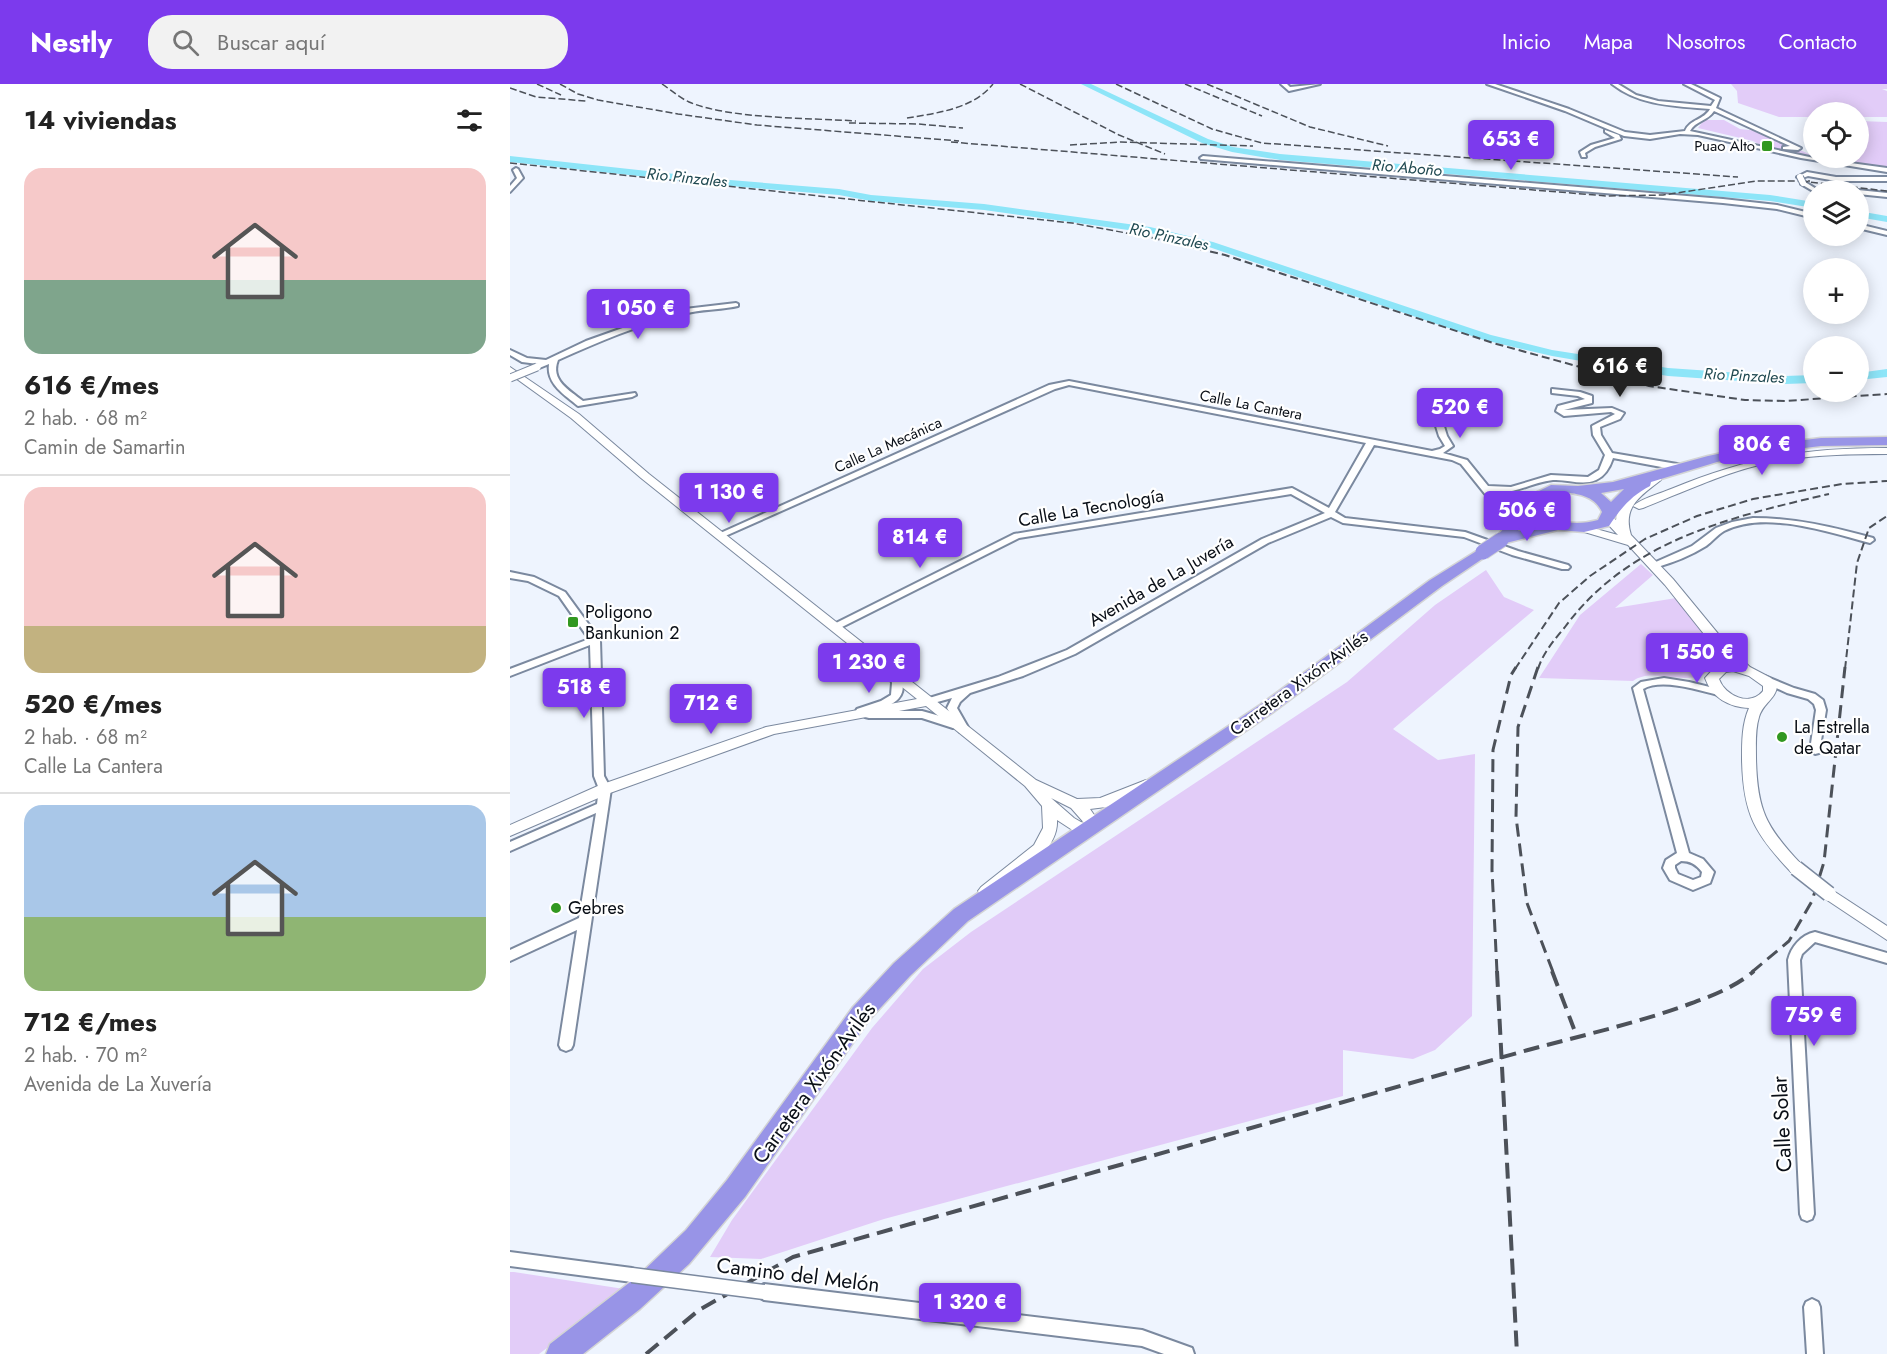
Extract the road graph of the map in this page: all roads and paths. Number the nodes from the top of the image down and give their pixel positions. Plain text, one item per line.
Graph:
1 (1284, 84) edge
2 (1317, 84) edge
3 (1490, 84) edge
4 (1615, 84) edge
5 (1687, 84) edge
6 (1711, 108) junction
7 (1609, 129) junction
8 (1687, 132) junction
9 (1770, 149) junction
10 (1584, 156) dead end
11 (1803, 156) edge
12 (1203, 158) dead end
13 (1869, 164) edge
14 (1887, 165) edge
15 (1869, 167) edge
16 (516, 170) dead end
17 (1887, 170) edge
18 (1887, 179) edge
19 (1803, 181) edge
20 (510, 190) edge
21 (1869, 193) edge
22 (1887, 195) edge
23 (1803, 213) edge
24 (1869, 229) edge
25 (1887, 233) edge
26 (736, 305) dead end
27 (510, 352) edge
28 (551, 360) junction
29 (510, 370) edge
30 (510, 378) edge
31 (1069, 383) joint
32 (1555, 391) dead end
33 (632, 395) dead end
34 (1425, 405) dead end
35 (1887, 441) edge
36 (1371, 442) junction
37 (1887, 451) edge
38 (1428, 453) junction
39 (1609, 455) junction
40 (1683, 468) junction
41 (1657, 478) junction
42 (1486, 488) junction
43 (1579, 490) junction
44 (1533, 506) junction
45 (1639, 506) dead end
46 (1505, 513) dead end
47 (1330, 514) junction
48 (1609, 515) junction
49 (1558, 526) junction
50 (1586, 529) junction
51 (720, 535) junction
52 (1502, 540) junction
53 (1628, 540) junction
54 (1870, 540) dead end
55 (1483, 546) junction
56 (1654, 565) junction
57 (1564, 567) dead end
58 (510, 575) edge
59 (835, 627) junction
60 (595, 640) junction
61 (1724, 650) junction
62 (1744, 668) junction
63 (510, 672) edge
64 (894, 673) junction
65 (1717, 673) junction
66 (1763, 678) junction
67 (1681, 683) junction
68 (1791, 691) junction
69 (966, 692) junction
70 (1723, 695) junction
71 (1763, 700) junction
72 (930, 701) junction
73 (849, 715) junction
74 (1750, 724) junction
75 (964, 729) junction
76 (1815, 750) dead end
77 (1170, 774) junction
78 (1030, 782) junction
79 (605, 789) junction
80 (1049, 804) junction
81 (1076, 804) junction
82 (602, 807) junction
83 (1090, 828) junction
84 (510, 831) edge
85 (510, 847) edge
86 (1684, 857) dead end
87 (961, 915) junction
88 (585, 921) junction
89 (1887, 934) edge
90 (510, 956) edge
91 (1887, 958) edge
92 (566, 1045) dead end
93 (1807, 1214) dead end
94 (510, 1259) edge
95 (1812, 1307) dead end
96 (560, 1354) edge
97 (1186, 1354) edge
98 (1815, 1354) edge

1 - 2 street
3 - 7 street
4 - 6 street
5 - 6 street
6 - 8 street
6 - 9 street
7 - 8 street
7 - 10 street
8 - 9 street
9 - 11 street
12 - 23 street
13 - 14 street
15 - 17 street
16 - 20 street
18 - 19 street
21 - 22 street
24 - 25 street
26 - 28 street
27 - 28 street
28 - 30 street, bridge
28 - 33 street
29 - 51 street
31 - 36 street, Calle La Cantera
31 - 51 street, Calle La Mecánica
32 - 39 street
34 - 38 street
35 - 40 highway
36 - 38 street, Calle La Cantera
36 - 47 street
37 - 45 street
38 - 42 street, Calle La Cantera
39 - 40 street
39 - 42 street
40 - 41 highway
40 - 43 highway
41 - 48 highway
41 - 53 street
42 - 46 street, Calle La Cantera
43 - 44 highway, Carretera Xixón-Avilés
43 - 48 highway
44 - 49 highway
44 - 52 highway, Carretera Xixón-Avilés
47 - 55 street, Calle La Tecnología
47 - 59 street, Calle La Tecnología
47 - 69 street, Avenida de La Juvería
48 - 50 highway
48 - 53 street
49 - 50 highway
49 - 52 highway, Carretera Xixón-Avilés
50 - 53 street
51 - 59 street
52 - 55 highway, Carretera Xixón-Avilés, bridge
53 - 56 street
54 - 56 street
55 - 57 street
55 - 77 highway, Carretera Xixón-Avilés
56 - 61 street
58 - 60 street
59 - 64 street
60 - 63 street
60 - 79 street
61 - 62 street
61 - 65 street
62 - 65 street
62 - 66 street
64 - 72 street
64 - 73 street
65 - 67 street
65 - 70 street
66 - 68 street
66 - 71 street
67 - 70 street
67 - 86 street
68 - 71 street
68 - 76 street
69 - 72 street, Avenida de La Juvería
69 - 75 street
70 - 71 street
70 - 74 street
71 - 74 street
72 - 73 street
72 - 75 street
73 - 75 street
73 - 79 street
74 - 89 street, bridge
75 - 78 street
77 - 81 street
77 - 83 highway, Carretera Xixón-Avilés
78 - 80 street
78 - 81 street
79 - 82 street
79 - 84 street
80 - 83 street
80 - 87 street
81 - 83 street
82 - 85 street
82 - 88 street
83 - 87 highway, Carretera Xixón-Avilés
87 - 96 highway, Carretera Xixón-Avilés
88 - 90 street
88 - 92 street
91 - 93 street, Calle Solar
94 - 97 street, Camino del Melón, bridge
95 - 98 street

